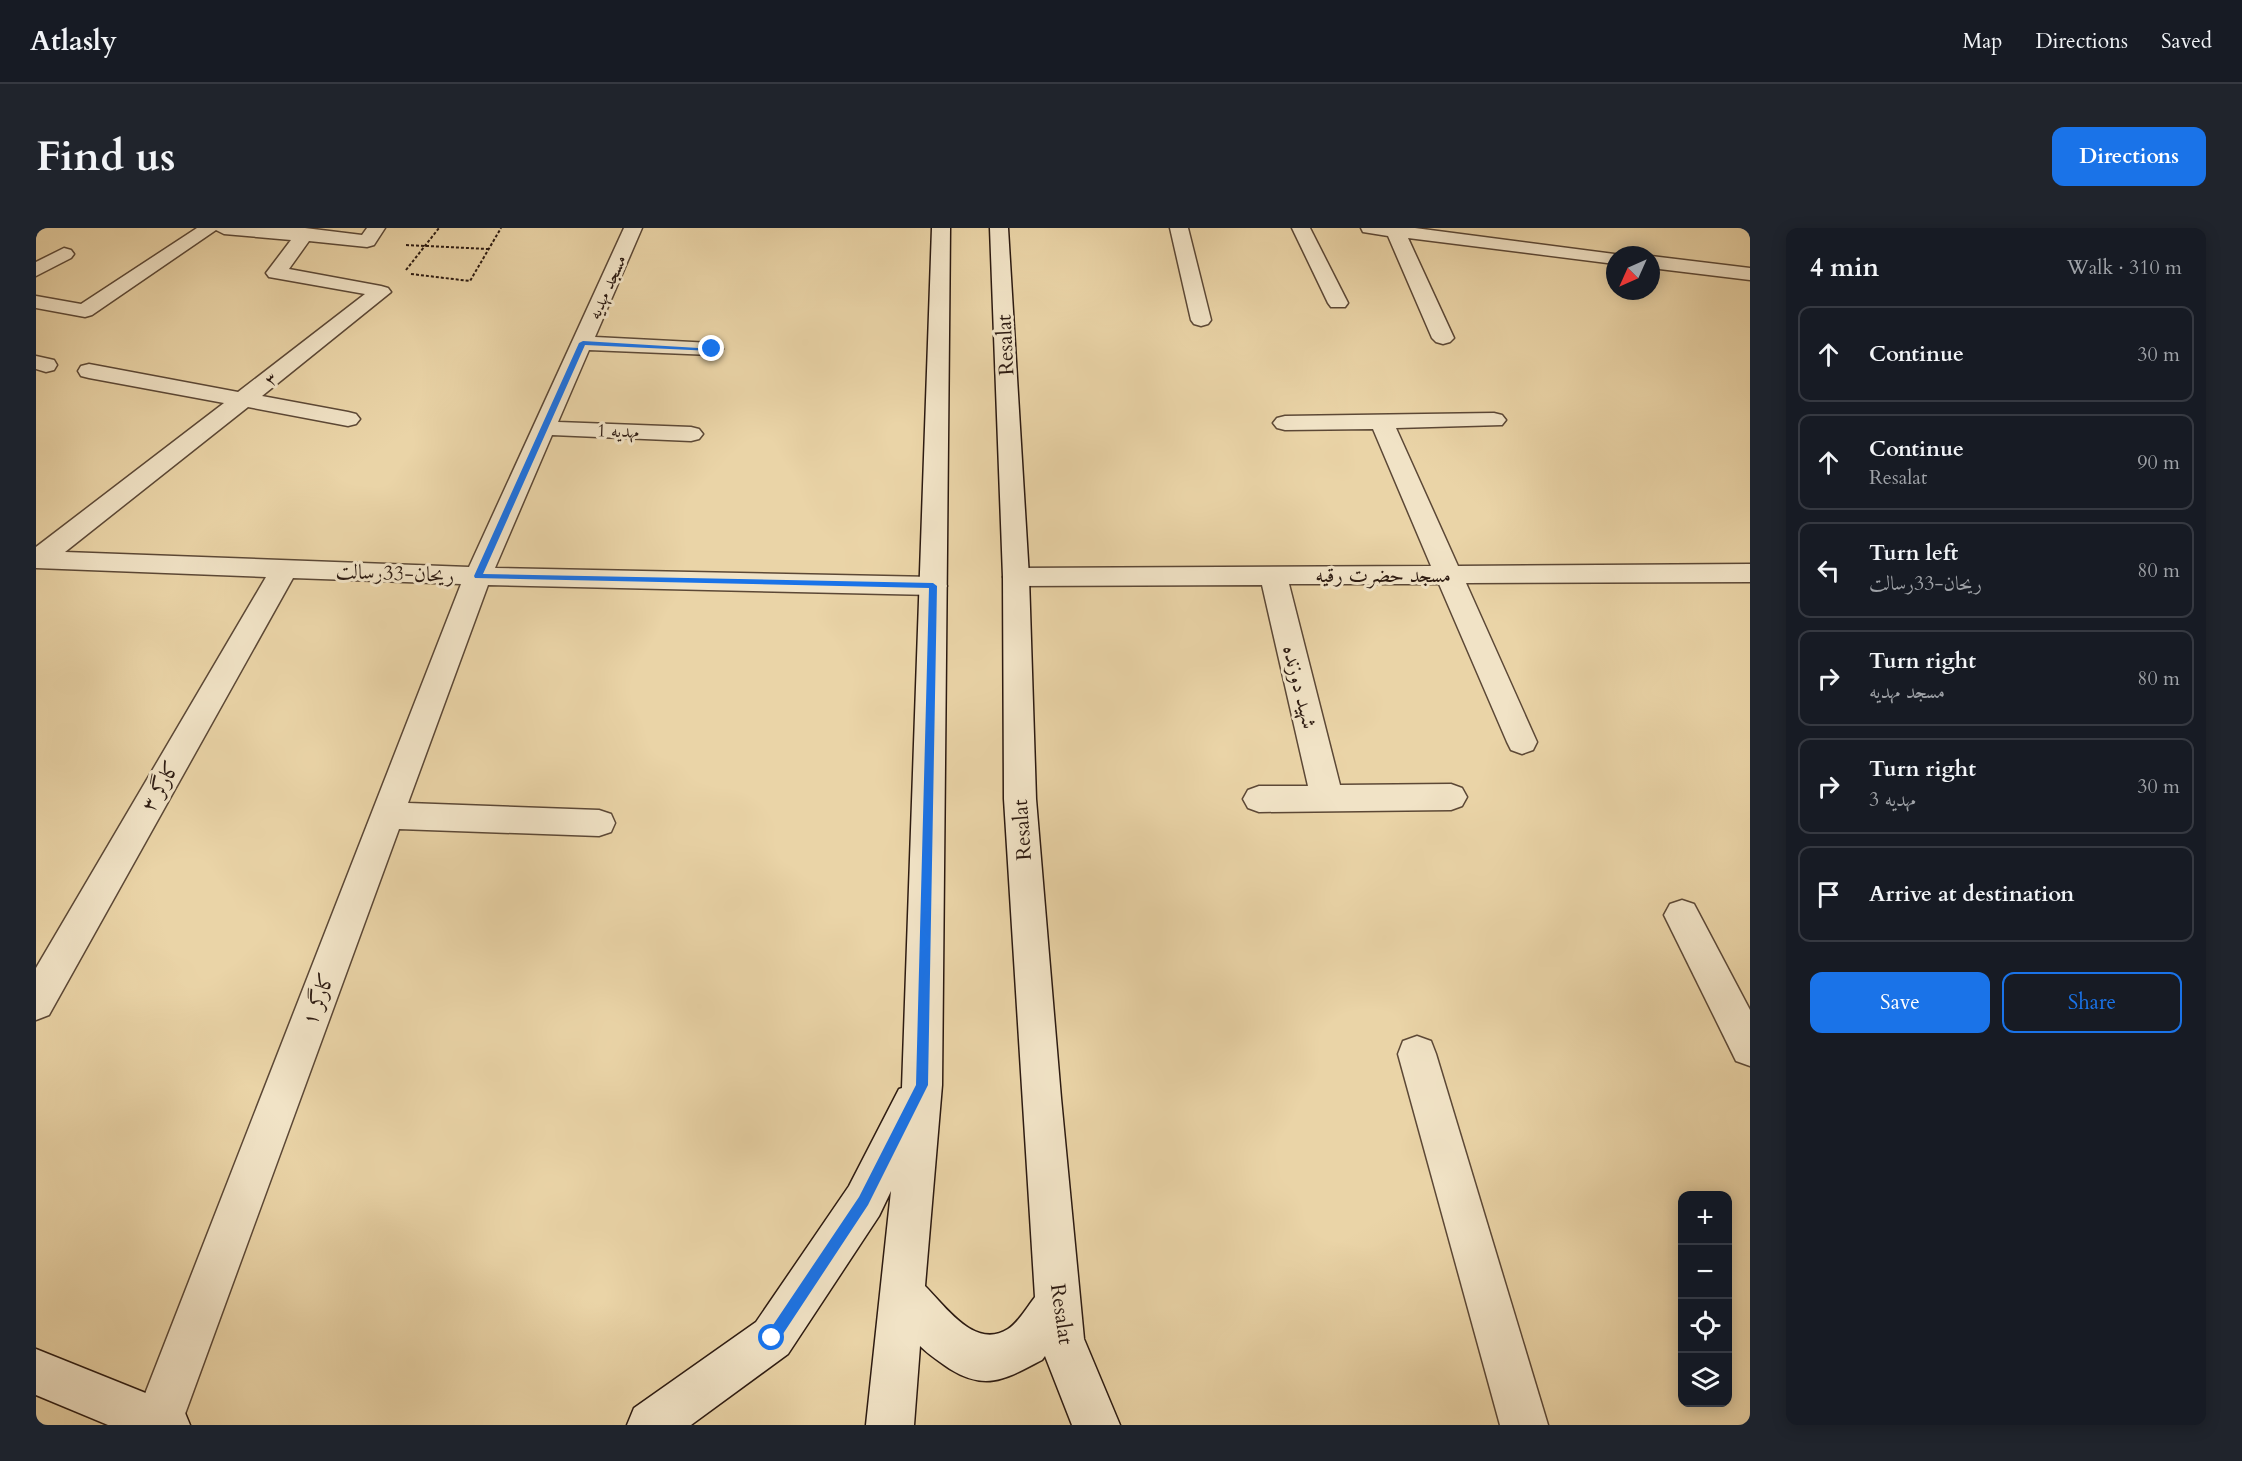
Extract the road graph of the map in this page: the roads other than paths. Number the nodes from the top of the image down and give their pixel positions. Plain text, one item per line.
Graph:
1 (209, 228) edge
2 (227, 228) edge
3 (633, 228) edge
4 (941, 228) edge
5 (999, 228) edge
6 (1179, 228) edge
7 (1301, 228) edge
8 (1370, 228) edge
9 (1395, 231) junction
10 (305, 234) junction
11 (371, 234) edge
12 (64, 254) dead end
13 (1606, 257) edge
14 (1660, 263) edge
15 (36, 270) edge
16 (1750, 274) edge
17 (36, 302) edge
18 (1338, 303) dead end
19 (1201, 320) dead end
20 (1443, 338) dead end
21 (583, 343) junction
22 (712, 349) dead end
23 (90, 371) dead end
24 (245, 399) junction
25 (348, 419) dead end
26 (1494, 420) dead end
27 (1381, 421) junction
28 (1285, 423) dead end
29 (544, 428) junction
30 (691, 434) dead end
31 (36, 560) edge
32 (284, 569) junction
33 (1750, 573) edge
34 (1448, 574) junction
35 (478, 576) junction
36 (1273, 576) junction
37 (1016, 577) junction
38 (933, 586) junction
39 (1522, 742) dead end
40 (1451, 797) dead end
41 (1327, 798) junction
42 (1259, 799) dead end
43 (388, 815) junction
44 (599, 823) dead end
45 (1682, 915) dead end
46 (36, 1003) edge
47 (1750, 1048) edge
48 (1417, 1054) dead end
49 (922, 1085) junction
50 (903, 1295) junction
51 (1058, 1304) junction
52 (36, 1372) edge
53 (162, 1423) edge
54 (651, 1425) edge
55 (890, 1425) edge
56 (1096, 1425) edge
57 (1524, 1425) edge

1 - 17 street
2 - 10 street
3 - 21 street, مسجد مهدیه
4 - 38 street
5 - 37 street, Resalat
6 - 19 street
7 - 18 street
8 - 9 street
9 - 13 street
9 - 20 street
10 - 11 street
10 - 24 street, ۳
12 - 15 street
14 - 16 street
21 - 22 street
21 - 29 street, مسجد مهدیه
23 - 24 street
24 - 25 street
24 - 31 street, ۳
26 - 27 street
27 - 28 street
27 - 34 street
29 - 30 street, مهدیه 1
29 - 35 street, مسجد مهدیه
31 - 32 street, ریحان-33رسالت
32 - 35 street, ریحان-33رسالت
32 - 46 street, کارگر ۳
33 - 34 street, مسجد حضرت رقیه
34 - 36 street, مسجد حضرت رقیه
34 - 39 street
35 - 38 street, ریحان-33رسالت
35 - 43 street, کارگر ۱
36 - 37 street, مسجد حضرت رقیه
36 - 41 street, شهید دوزنده
37 - 51 street, Resalat
38 - 49 street
40 - 41 street
41 - 42 street
43 - 44 street
43 - 53 street, کارگر ۱
45 - 47 street
48 - 57 street
49 - 50 street
49 - 54 street
50 - 51 street
50 - 55 street
51 - 56 street, Resalat
52 - 53 street

